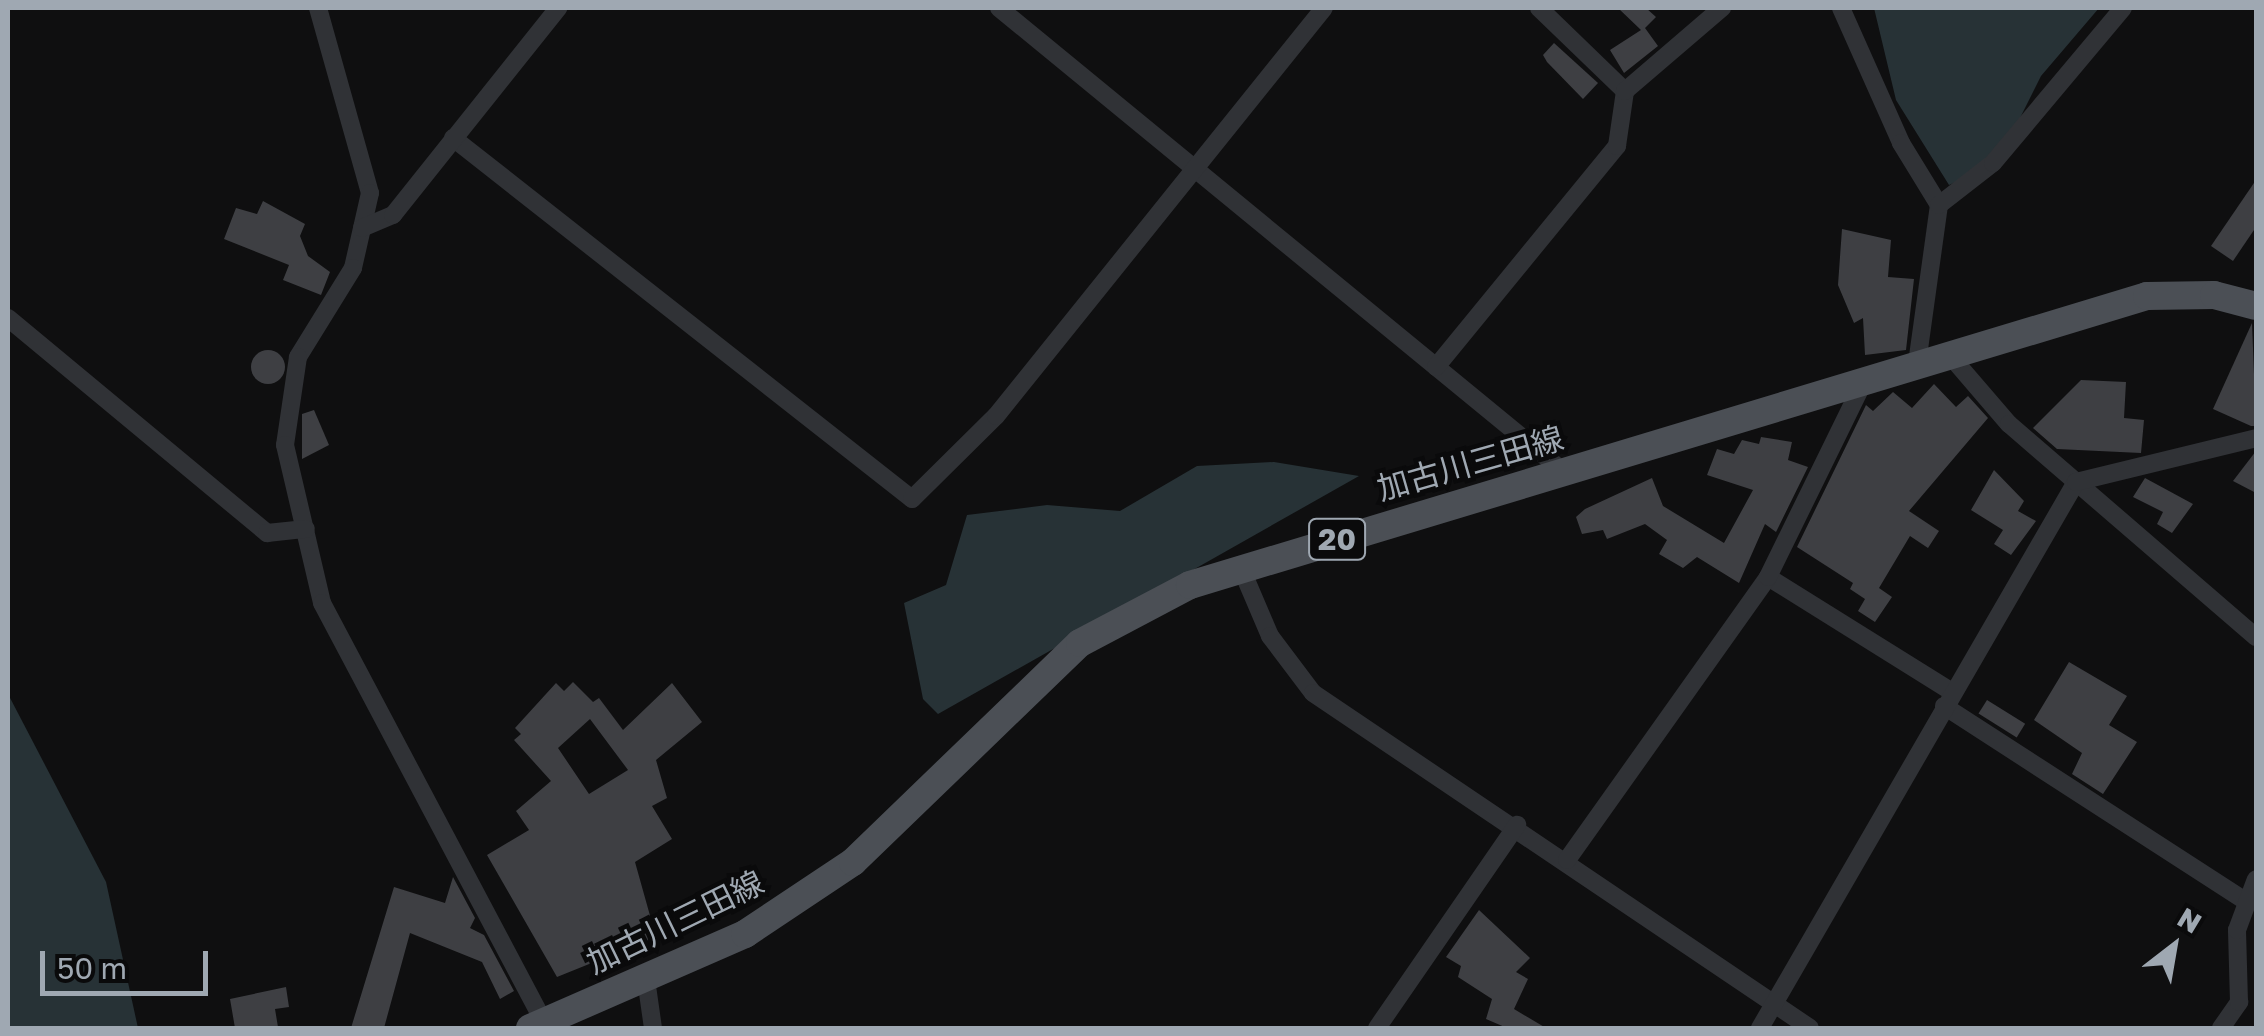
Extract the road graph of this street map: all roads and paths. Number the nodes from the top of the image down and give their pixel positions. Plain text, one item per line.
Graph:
1 (318, 8) edge
2 (558, 8) edge
3 (999, 8) edge
4 (1324, 8) edge
5 (1539, 8) edge
6 (1722, 8) edge
7 (1841, 8) edge
8 (2123, 8) edge
9 (1624, 91) junction
10 (453, 138) junction
11 (1195, 165) junction
12 (1939, 205) junction
13 (362, 228) junction
14 (2256, 306) edge
15 (8, 318) edge
16 (1948, 352) junction
17 (1917, 362) junction
18 (1436, 367) junction
19 (1860, 389) junction
20 (2256, 438) edge
21 (1564, 472) junction
22 (2076, 482) junction
23 (306, 529) junction
24 (1241, 568) junction
25 (1768, 577) junction
26 (2256, 637) edge
27 (1948, 699) junction
28 (1516, 825) junction
29 (1567, 860) junction
30 (2256, 879) edge
31 (2245, 901) junction
32 (646, 979) junction
33 (1777, 1006) junction
34 (537, 1025) edge
35 (653, 1028) edge
36 (1376, 1028) edge
37 (1760, 1028) edge
38 (1810, 1028) edge
39 (2221, 1028) edge

1 - 13 street
2 - 10 street
3 - 11 street
4 - 11 street
5 - 9 street
6 - 9 street
7 - 12 street
8 - 12 street
9 - 18 street
10 - 11 street
10 - 13 street
11 - 18 street
12 - 17 street
13 - 23 street
14 - 16 main road, 加古川三田線 / 20
15 - 23 street
16 - 17 main road, 加古川三田線 / 20
16 - 22 street
17 - 19 main road, 加古川三田線 / 20
18 - 21 street
19 - 21 main road, 加古川三田線 / 20
19 - 25 street
20 - 22 street
21 - 24 main road, 加古川三田線 / 20
22 - 26 street
22 - 27 street
23 - 34 street
24 - 28 street
24 - 32 main road, 加古川三田線 / 20
25 - 27 street
25 - 29 street
27 - 31 street
27 - 33 street
28 - 29 street
28 - 36 street
29 - 33 street
30 - 31 street
31 - 39 street
32 - 34 main road, 加古川三田線 / 20
32 - 35 street
33 - 37 street
33 - 38 street

